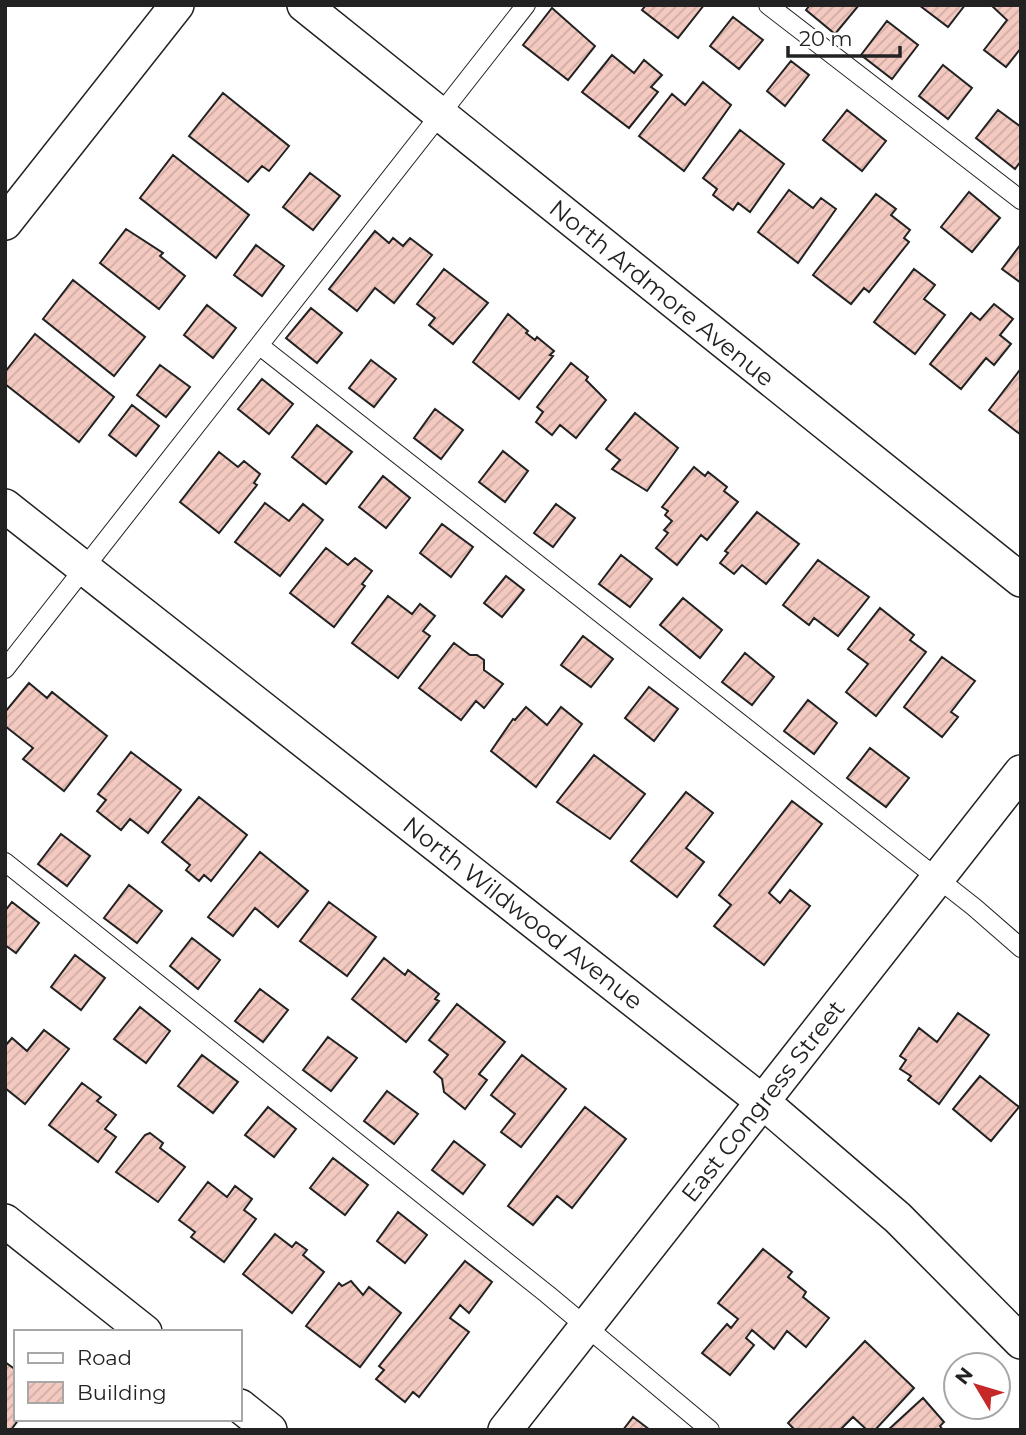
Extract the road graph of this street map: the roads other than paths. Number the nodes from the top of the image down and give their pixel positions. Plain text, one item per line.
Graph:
1 (177, 5) edge
2 (304, 5) edge
3 (526, 5) edge
4 (768, 5) edge
5 (442, 116) junction
6 (1021, 201) edge
7 (5, 223) edge
8 (260, 346) junction
9 (5, 506) edge
10 (85, 568) junction
11 (1021, 580) edge
12 (5, 669) edge
13 (1021, 772) edge
14 (5, 862) edge
15 (937, 878) junction
16 (1021, 948) edge
17 (763, 1102) junction
18 (5, 1221) edge
19 (587, 1327) junction
20 (142, 1330) edge
21 (1021, 1342) edge
22 (242, 1408) edge
23 (270, 1430) edge
24 (505, 1430) edge
25 (710, 1430) edge

1 - 7 street
2 - 5 street, North Ardmore Avenue
3 - 5 lane
4 - 6 lane
5 - 8 lane
5 - 11 street, North Ardmore Avenue
8 - 10 lane
8 - 15 lane
9 - 10 street, North Wildwood Avenue
10 - 12 lane
10 - 17 street, North Wildwood Avenue
13 - 15 street, East Congress Street
14 - 19 lane
15 - 16 lane
15 - 17 street, East Congress Street
17 - 19 street, East Congress Street
17 - 21 street, North Wildwood Avenue
18 - 20 street
19 - 24 street, East Congress Street
19 - 25 lane
22 - 23 street

